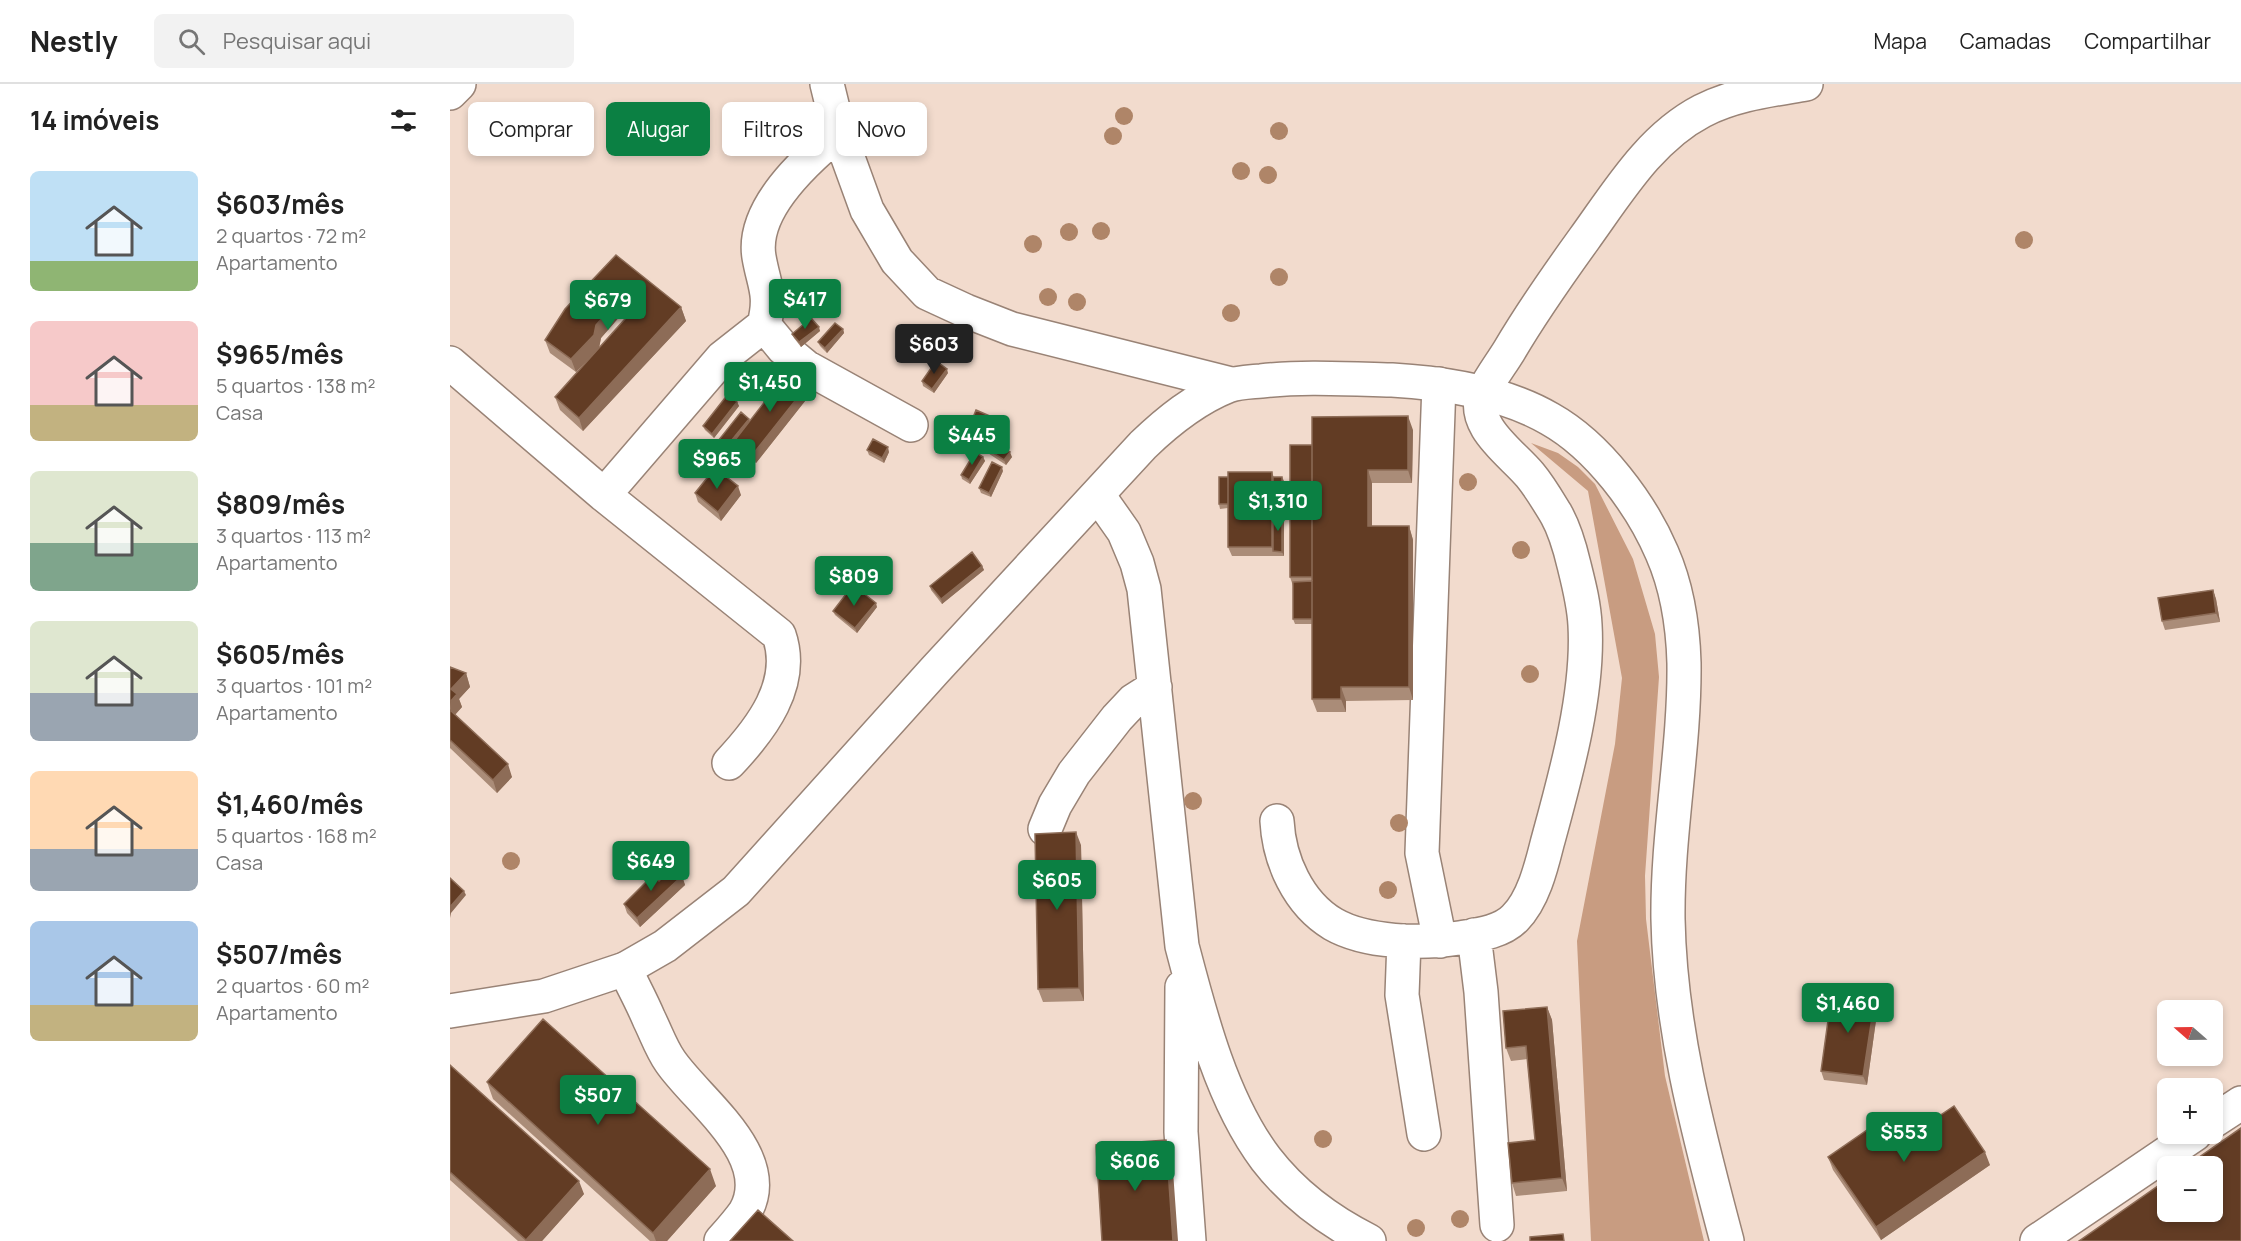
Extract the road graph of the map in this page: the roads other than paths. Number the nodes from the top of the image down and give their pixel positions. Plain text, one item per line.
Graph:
1 (459, 84) edge
2 (827, 84) edge
3 (1806, 84) edge
4 (450, 93) edge
5 (836, 121) edge
6 (836, 136) edge
7 (847, 156) edge
8 (764, 325) junction
9 (450, 363) edge
10 (1231, 384) junction
11 (1439, 384) junction
12 (1483, 394) junction
13 (912, 425) dead end
14 (604, 495) junction
15 (1098, 495) junction
16 (1155, 687) junction
17 (729, 763) dead end
18 (1277, 821) dead end
19 (1045, 829) dead end
20 (1474, 935) junction
21 (1404, 941) junction
22 (1440, 941) junction
23 (1182, 946) junction
24 (625, 969) junction
25 (450, 1011) edge
26 (2241, 1103) edge
27 (2223, 1115) edge
28 (1424, 1134) dead end
29 (2180, 1144) edge
30 (1497, 1225) dead end
31 (721, 1241) edge
32 (1189, 1241) edge
33 (1369, 1241) edge
34 (1727, 1241) edge
35 (2037, 1241) edge

1 - 4 main road
2 - 5 main road
3 - 12 main road
6 - 8 main road
7 - 10 main road
8 - 13 main road
8 - 14 main road
9 - 14 main road
10 - 11 main road
10 - 15 main road
11 - 12 main road
11 - 22 main road
12 - 20 main road
12 - 34 main road
14 - 17 main road
15 - 16 main road
15 - 24 main road
16 - 19 main road
16 - 23 main road
18 - 21 main road
20 - 22 main road
20 - 30 main road
21 - 22 main road
21 - 28 main road
23 - 32 main road
23 - 33 main road
24 - 25 main road
24 - 31 main road
26 - 27 main road
29 - 35 main road

